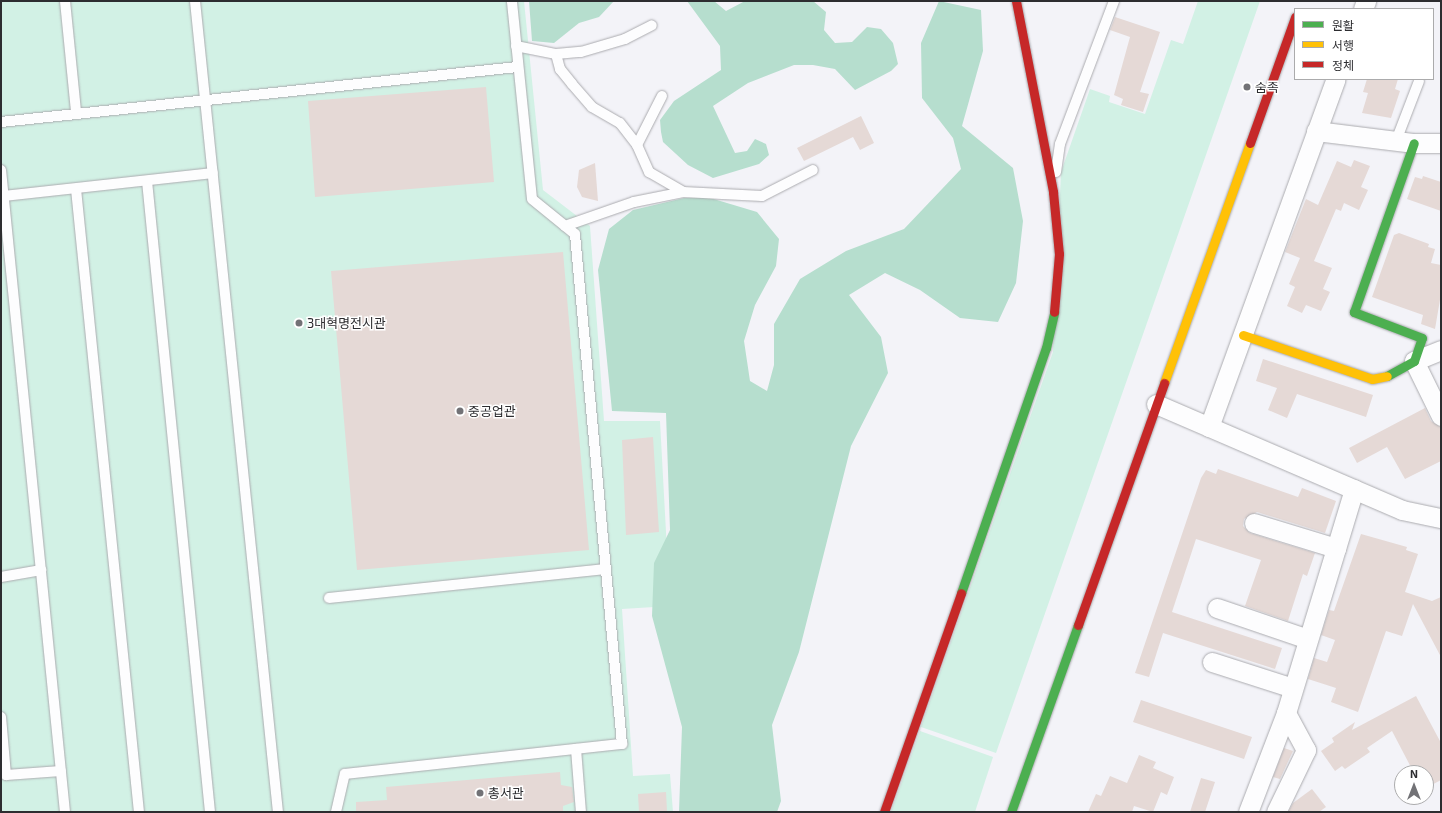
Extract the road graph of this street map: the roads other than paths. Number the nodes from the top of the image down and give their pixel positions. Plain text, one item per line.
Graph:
1 (65, 1) edge
2 (195, 1) edge
3 (512, 1) edge
4 (1016, 1) edge
5 (1114, 1) edge
6 (1294, 20) edge
7 (652, 25) dead end
8 (516, 46) junction
9 (556, 54) junction
10 (517, 67) junction
11 (1336, 80) edge
12 (1419, 81) dead end
13 (662, 96) dead end
14 (206, 101) junction
15 (76, 112) junction
16 (1, 122) edge
17 (1316, 131) junction
18 (1405, 142) junction
19 (1441, 143) edge
20 (637, 145) junction
21 (1, 170) edge
22 (813, 170) dead end
23 (213, 173) junction
24 (147, 181) junction
25 (76, 189) junction
26 (683, 192) junction
27 (1053, 192) junction
28 (4, 196) junction
29 (565, 226) junction
30 (1243, 335) junction
31 (1441, 350) edge
32 (1414, 361) junction
33 (1156, 404) junction
34 (1441, 416) edge
35 (1209, 428) junction
36 (1354, 489) junction
37 (1441, 518) edge
38 (1254, 523) dead end
39 (1336, 548) junction
40 (605, 569) junction
41 (41, 570) junction
42 (1, 577) edge
43 (329, 598) dead end
44 (1217, 608) dead end
45 (1308, 639) junction
46 (1212, 662) dead end
47 (1293, 688) junction
48 (1286, 713) junction
49 (1, 717) edge
50 (576, 749) junction
51 (61, 771) junction
52 (3, 772) edge
53 (66, 812) edge
54 (139, 812) edge
55 (210, 812) edge
56 (278, 812) edge
57 (336, 812) edge
58 (581, 812) edge
59 (884, 812) edge
60 (1011, 812) edge
61 (1248, 812) edge
62 (1276, 812) edge

1 - 15 lane
2 - 14 lane
3 - 8 lane
4 - 27 street
5 - 27 lane
6 - 33 street
7 - 9 lane
8 - 9 lane
8 - 10 lane
9 - 20 lane
10 - 14 lane
10 - 29 lane
11 - 17 street
12 - 18 lane
13 - 20 lane
14 - 15 lane
14 - 23 lane
15 - 16 lane
17 - 18 street
17 - 30 street
18 - 19 street
18 - 32 street
20 - 26 lane
21 - 28 lane
22 - 26 lane
23 - 24 lane
23 - 56 lane
24 - 25 lane
24 - 55 lane
25 - 28 lane
25 - 54 lane
26 - 29 lane
27 - 59 street
28 - 41 lane
29 - 40 lane
30 - 32 street
30 - 35 street
31 - 32 street
32 - 34 street
33 - 35 street
33 - 60 street
35 - 36 street
36 - 37 street
36 - 39 street
38 - 39 street
39 - 45 street
40 - 43 lane
40 - 50 lane
41 - 42 lane
41 - 51 lane
44 - 45 street
45 - 47 street
46 - 47 street
47 - 48 street
48 - 61 street
48 - 62 street
49 - 52 lane
50 - 57 lane
50 - 58 lane
51 - 52 lane
51 - 53 lane

